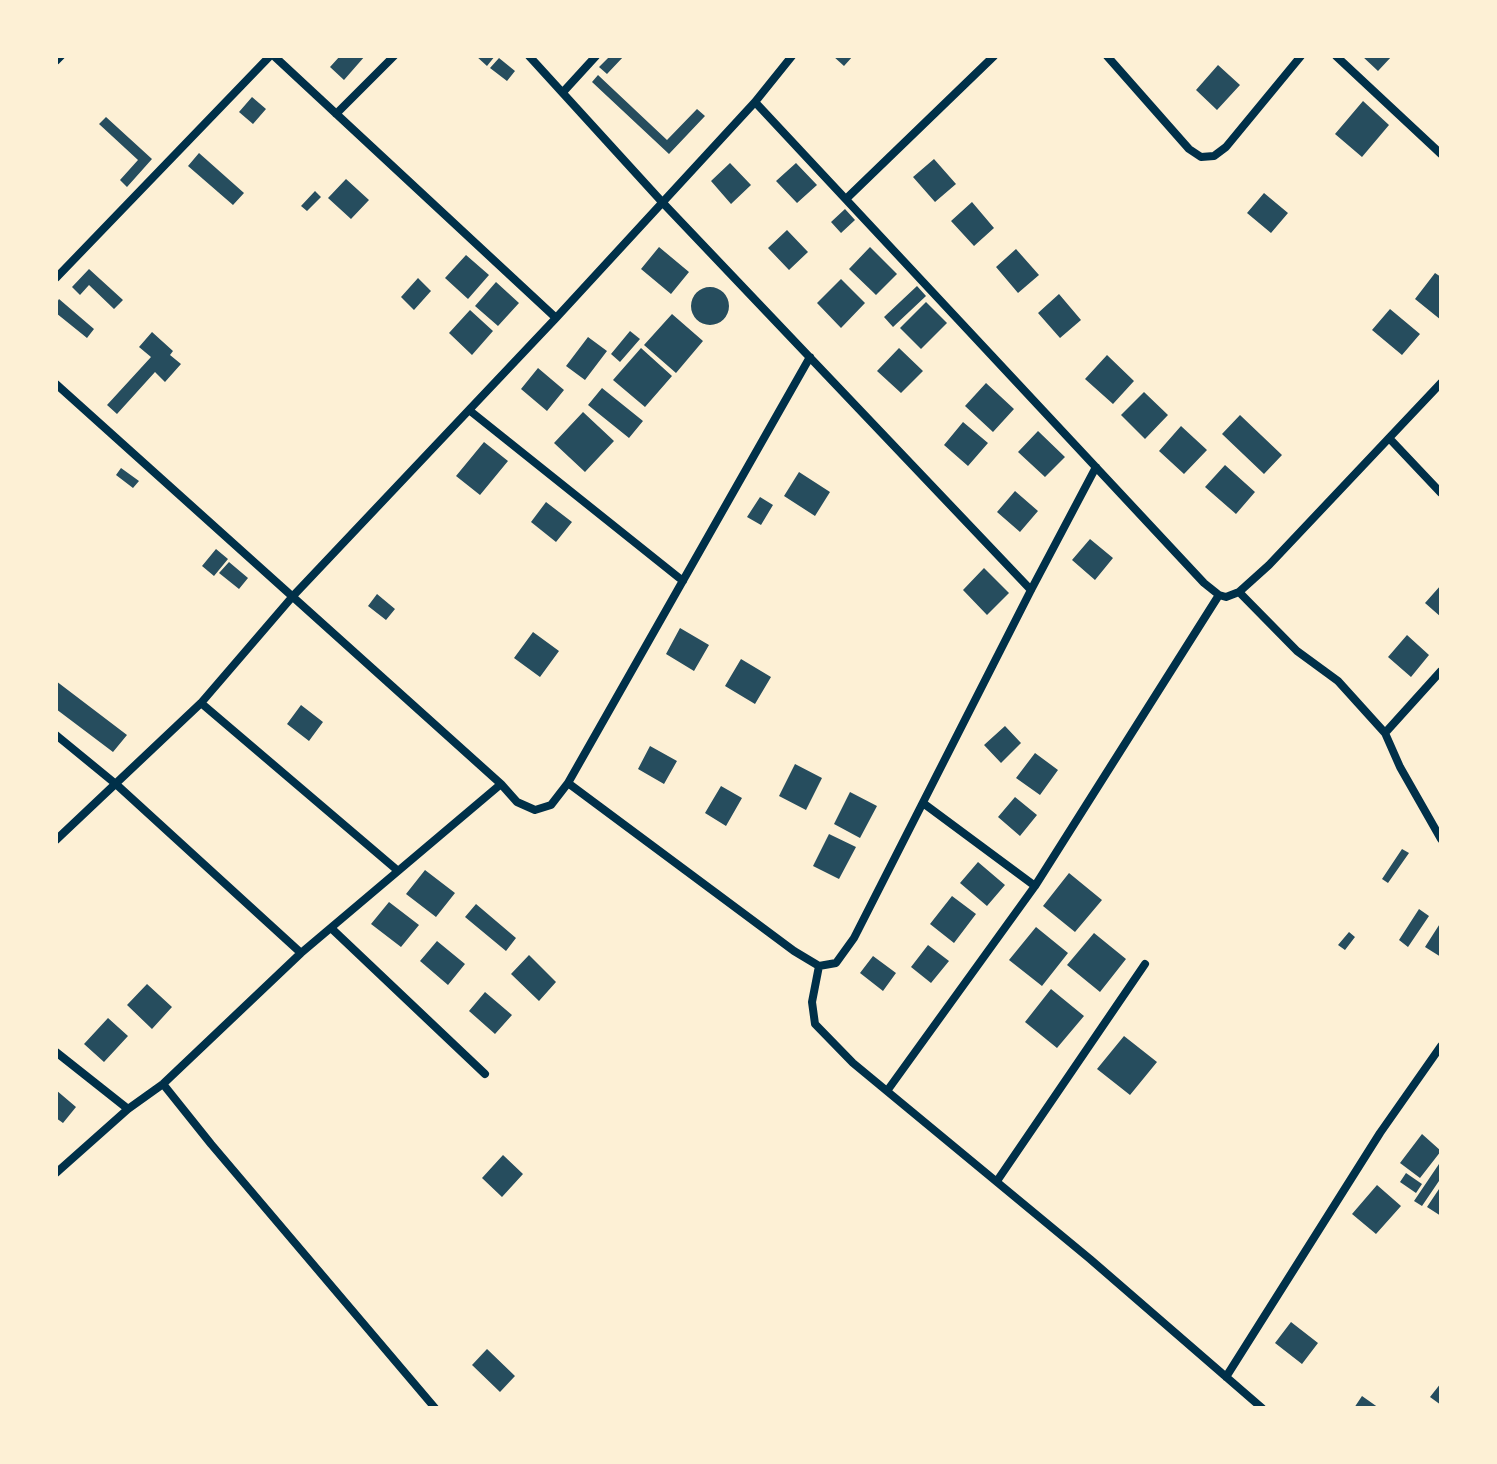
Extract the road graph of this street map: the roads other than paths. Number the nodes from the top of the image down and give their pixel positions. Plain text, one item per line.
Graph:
1 (61, 56) edge
2 (272, 56) edge
3 (394, 56) edge
4 (529, 56) edge
5 (596, 56) edge
6 (792, 56) edge
7 (994, 56) edge
8 (1107, 56) edge
9 (1301, 56) edge
10 (1336, 56) edge
11 (56, 61) edge
12 (564, 91) junction
13 (755, 102) junction
14 (336, 114) junction
15 (1441, 154) edge
16 (846, 199) junction
17 (663, 203) junction
18 (56, 278) edge
19 (556, 318) junction
20 (810, 357) junction
21 (1441, 383) edge
22 (56, 384) edge
23 (469, 410) junction
24 (1389, 438) junction
25 (1096, 467) junction
26 (1441, 493) edge
27 (683, 581) junction
28 (1031, 590) junction
29 (1239, 592) junction
30 (1219, 595) junction
31 (293, 596) junction
32 (1441, 671) edge
33 (201, 703) junction
34 (1385, 733) junction
35 (56, 735) edge
36 (568, 783) junction
37 (501, 784) junction
38 (117, 785) junction
39 (923, 803) junction
40 (1441, 839) edge
41 (56, 840) edge
42 (397, 870) junction
43 (1035, 886) junction
44 (331, 928) junction
45 (301, 953) junction
46 (1145, 964) dead end
47 (819, 966) junction
48 (1441, 1046) edge
49 (56, 1052) edge
50 (485, 1074) dead end
51 (163, 1084) junction
52 (887, 1091) junction
53 (128, 1109) junction
54 (56, 1173) edge
55 (997, 1181) junction
56 (1226, 1377) junction
57 (435, 1408) edge
58 (1262, 1408) edge

1 - 11 street
2 - 14 street
2 - 18 street
3 - 14 street
4 - 12 street
5 - 12 street
6 - 13 street
7 - 16 street
8 - 9 street
10 - 15 street
12 - 17 street
13 - 16 street
13 - 17 street
14 - 19 street
16 - 25 street
17 - 19 street
17 - 20 street
19 - 23 street
20 - 27 street
20 - 28 street
21 - 24 street
22 - 31 street
23 - 27 street
23 - 31 street
24 - 26 street
24 - 29 street
25 - 28 street
25 - 30 street
27 - 36 street
28 - 39 street
29 - 30 street
29 - 34 street
30 - 43 street
31 - 33 street
31 - 37 street
32 - 34 street
33 - 38 street
33 - 42 street
34 - 40 street
35 - 38 street
36 - 37 street
36 - 47 street
37 - 42 street
38 - 41 street
38 - 45 street
39 - 43 street
39 - 47 street
42 - 44 street
43 - 52 street
44 - 45 street
44 - 50 street
45 - 51 street
46 - 55 street
47 - 52 street
48 - 56 street
49 - 53 street
51 - 53 street
51 - 57 street
52 - 55 street
53 - 54 street
55 - 56 street
56 - 58 street

